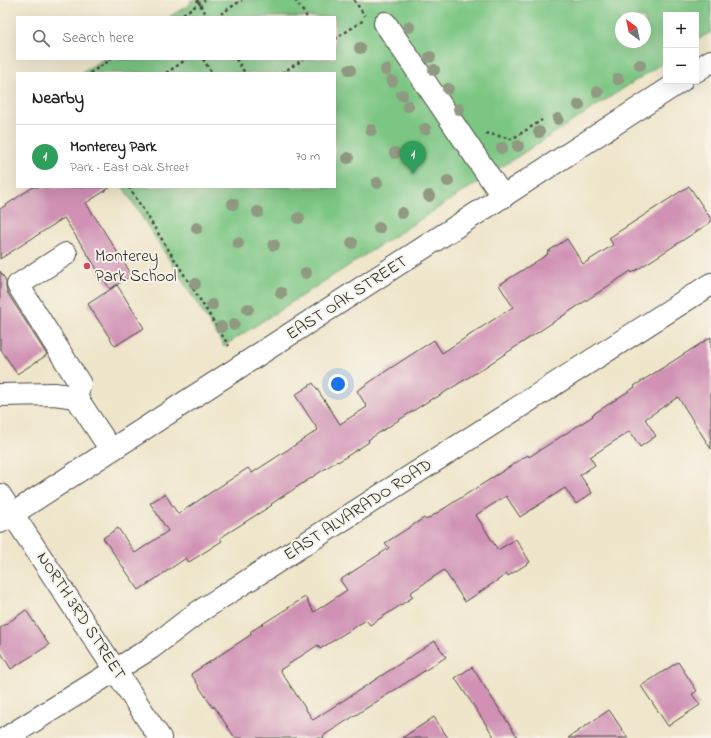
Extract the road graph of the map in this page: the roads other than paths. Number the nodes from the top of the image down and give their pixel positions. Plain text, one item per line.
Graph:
1 (385, 23) dead end
2 (711, 61) edge
3 (699, 69) edge
4 (676, 84) edge
5 (502, 197) junction
6 (66, 254) dead end
7 (711, 284) edge
8 (0, 395) edge
9 (76, 397) junction
10 (111, 450) junction
11 (0, 495) edge
12 (6, 518) edge
13 (116, 669) junction
14 (6, 738) edge
15 (160, 738) edge

1 - 5 street
2 - 3 street
4 - 5 street, EAST OAK STREET
5 - 10 street, EAST OAK STREET
6 - 9 street
7 - 13 street, EAST ALVARADO ROAD
8 - 9 street
9 - 10 street
10 - 12 street, EAST OAK STREET
11 - 12 street, NORTH 3RD STREET
12 - 13 street, NORTH 3RD STREET
13 - 14 street, EAST ALVARADO ROAD
13 - 15 street, NORTH 3RD STREET

